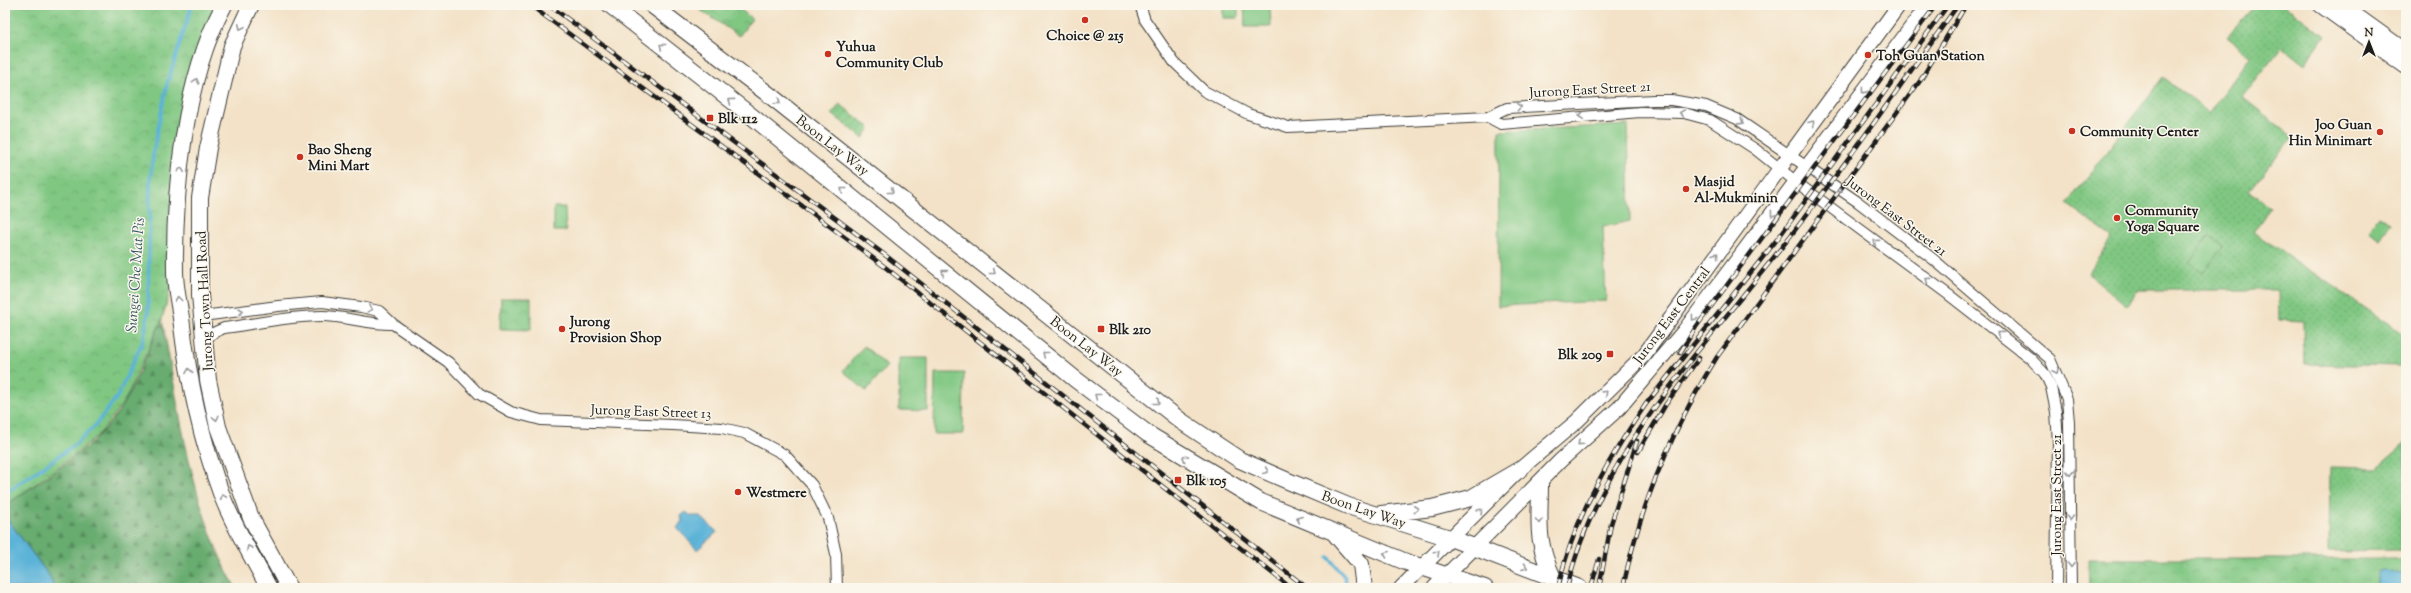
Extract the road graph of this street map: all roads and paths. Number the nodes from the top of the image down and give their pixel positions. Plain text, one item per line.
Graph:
1 (224, 5) edge
2 (251, 5) edge
3 (610, 5) edge
4 (652, 5) edge
5 (1140, 5) edge
6 (1899, 5) edge
7 (1928, 5) edge
8 (2320, 5) edge
9 (2342, 5) edge
10 (2406, 51) edge
11 (2406, 67) edge
12 (1488, 117) junction
13 (1789, 154) junction
14 (1780, 168) junction
15 (1807, 168) junction
16 (1797, 183) junction
17 (203, 316) junction
18 (393, 324) junction
19 (183, 338) junction
20 (204, 341) junction
21 (1519, 470) junction
22 (1540, 482) junction
23 (1377, 514) junction
24 (1335, 534) junction
25 (1453, 539) junction
26 (1474, 546) junction
27 (271, 554) junction
28 (1422, 567) junction
29 (1446, 575) junction
30 (1553, 578) junction
31 (267, 584) edge
32 (289, 588) edge
33 (837, 588) edge
34 (1364, 588) edge
35 (1401, 588) edge
36 (1434, 588) edge
37 (1485, 588) edge
38 (1579, 588) edge
39 (2056, 588) edge
40 (2071, 588) edge

19 -> 1 main road, Jurong Town Hall Road
2 -> 17 main road, Jurong Town Hall Road
24 -> 3 main road, Boon Lay Way
4 -> 23 main road, Boon Lay Way
5 - 12 street, Jurong East Street 21
13 -> 6 main road, Jurong East Central
7 -> 15 main road, Jurong East Central
8 - 11 main road
9 - 10 main road
12 -> 13 street, Jurong East Street 21
14 -> 12 street, Jurong East Street 21
13 - 14 main road, Jurong East Central
13 - 15 street, Jurong East Street 21
14 - 16 street, Jurong East Street 21
21 -> 14 main road, Jurong East Central
15 - 16 main road, Jurong East Central
15 -> 40 street, Jurong East Street 21
16 -> 22 main road, Jurong East Central
39 -> 16 street, Jurong East Street 21
17 -> 18 street, Jurong East Street 13
17 - 19 main road
17 - 20 main road, Jurong Town Hall Road
18 - 20 street
18 - 33 street, Jurong East Street 13
31 -> 19 main road, Jurong Town Hall Road
20 -> 27 main road, Jurong Town Hall Road
23 -> 21 main road
25 -> 21 main road, Jurong East Central
22 - 26 main road, Jurong East Central
22 -> 30 main road
23 - 25 main road, Boon Lay Way
28 -> 24 main road, Boon Lay Way
24 - 34 main road
25 - 26 main road, Boon Lay Way
28 -> 25 main road, Jurong East Central
26 - 29 main road, Jurong East Central
26 -> 30 main road, Boon Lay Way
27 - 31 main road
27 - 32 main road, Jurong Town Hall Road
28 - 29 main road, Boon Lay Way
28 - 35 main road, Jurong East Central
29 - 36 main road, Jurong East Central
29 - 37 main road, Boon Lay Way
30 - 38 main road, Boon Lay Way

